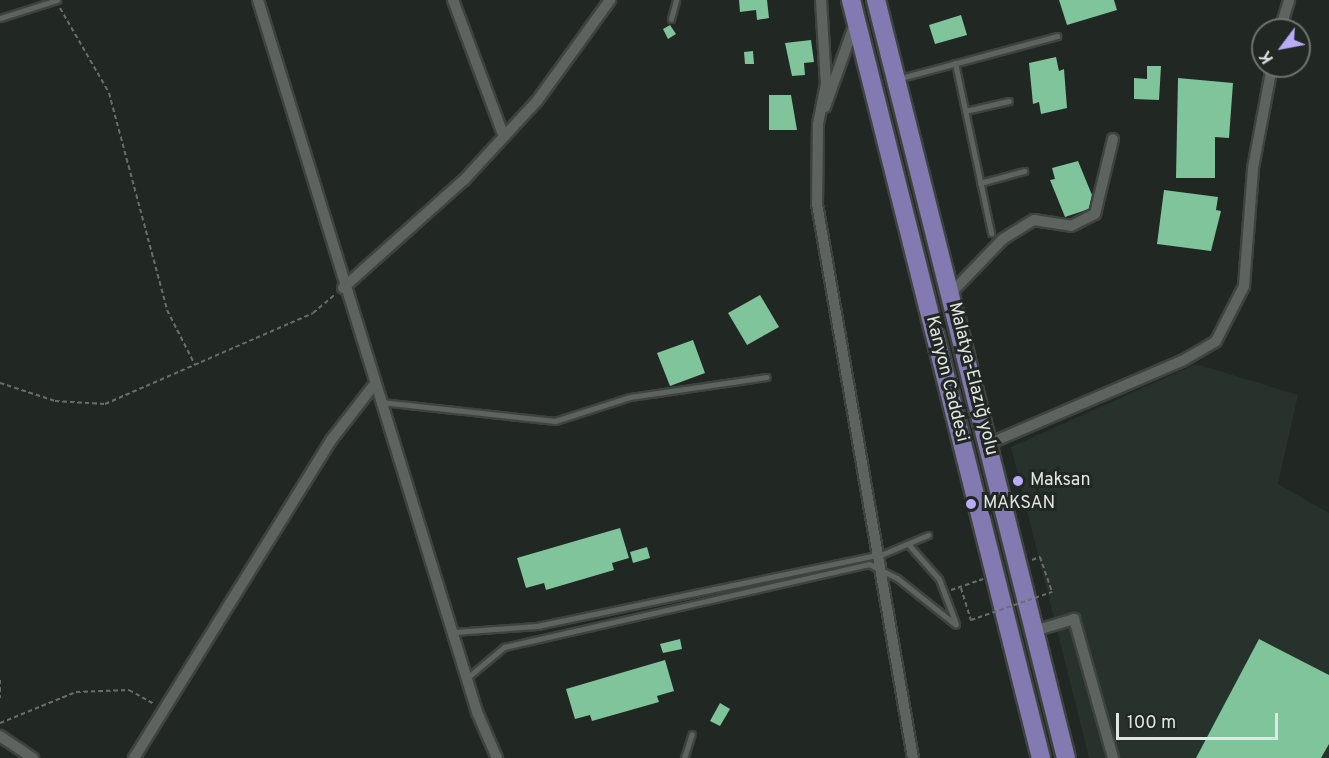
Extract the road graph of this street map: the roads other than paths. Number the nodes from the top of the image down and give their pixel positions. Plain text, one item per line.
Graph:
1 (56, 0) edge
2 (258, 0) edge
3 (453, 0) edge
4 (610, 0) edge
5 (676, 0) edge
6 (821, 0) edge
7 (851, 0) edge
8 (876, 0) edge
9 (1289, 0) edge
10 (0, 18) edge
11 (856, 18) junction
12 (1284, 18) edge
13 (671, 20) dead end
14 (1056, 36) dead end
15 (955, 63) junction
16 (1270, 78) edge
17 (896, 79) junction
18 (1009, 101) dead end
19 (965, 111) junction
20 (818, 124) junction
21 (504, 137) junction
22 (1113, 138) dead end
23 (1024, 171) dead end
24 (980, 183) junction
25 (991, 233) dead end
26 (343, 288) junction
27 (950, 294) junction
28 (767, 377) dead end
29 (374, 385) junction
30 (379, 402) junction
31 (988, 444) junction
32 (928, 535) dead end
33 (909, 545) junction
34 (877, 554) junction
35 (880, 569) junction
36 (1034, 631) junction
37 (454, 633) junction
38 (467, 678) junction
39 (692, 734) dead end
40 (0, 736) edge
41 (33, 758) edge
42 (134, 758) edge
43 (497, 758) edge
44 (684, 758) edge
45 (913, 758) edge
46 (1041, 758) edge
47 (1066, 758) edge
48 (1113, 758) edge

1 - 10 lane
2 - 26 street
3 - 21 street
4 - 21 street
5 - 13 lane
6 - 20 street
7 - 11 highway, Kanyon Caddesi
8 - 17 highway, Malatya-Elazığ yolu
9 - 12 street
11 - 20 street
11 - 46 highway, Kanyon Caddesi
14 - 15 lane
15 - 17 lane
15 - 19 lane
16 - 31 street
17 - 27 highway, Malatya-Elazığ yolu
18 - 19 lane
19 - 24 lane
20 - 34 street
21 - 26 street
22 - 27 street
23 - 24 lane
24 - 25 lane
26 - 29 street
27 - 31 highway, Malatya-Elazığ yolu
28 - 30 lane
29 - 30 street
29 - 42 street
30 - 37 street
31 - 36 highway, Malatya-Elazığ yolu
32 - 33 lane
33 - 34 lane
33 - 35 lane
34 - 35 street
34 - 37 lane
35 - 38 lane
35 - 45 street
36 - 47 highway, Malatya-Elazığ yolu
36 - 48 street
37 - 38 street
38 - 43 street
39 - 44 lane
40 - 41 street

